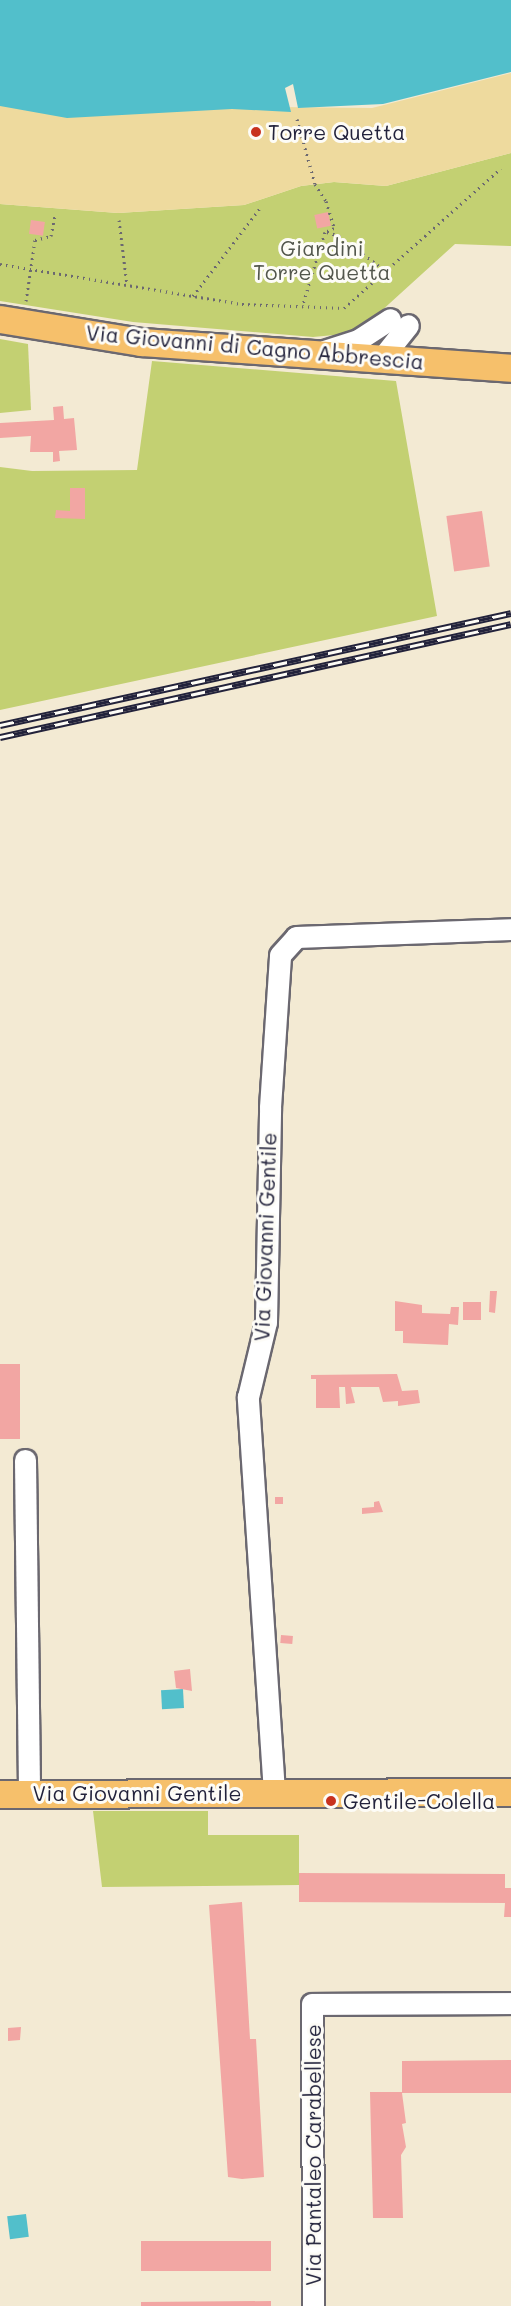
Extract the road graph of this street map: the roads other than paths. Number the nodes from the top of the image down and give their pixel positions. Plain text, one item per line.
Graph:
1 (0, 319) edge
2 (303, 354) junction
3 (379, 359) junction
4 (511, 368) edge
5 (511, 929) edge
6 (25, 1460) dead end
7 (274, 1792) junction
8 (511, 1792) edge
9 (0, 1794) edge
10 (29, 1794) junction
11 (511, 2003) edge
12 (313, 2306) edge

1 - 2 main road, Via Giovanni di Cagno Abbrescia
2 - 3 main road, Via Giovanni di Cagno Abbrescia
2 - 3 street
3 - 4 main road, Via Giovanni di Cagno Abbrescia
5 - 7 street, Via Giovanni Gentile
6 - 10 street
7 - 8 main road, Via Giovanni Gentile
7 - 10 main road, Via Giovanni Gentile
9 - 10 main road, Via Giovanni Gentile
11 - 12 street, Via Pantaleo Carabellese

